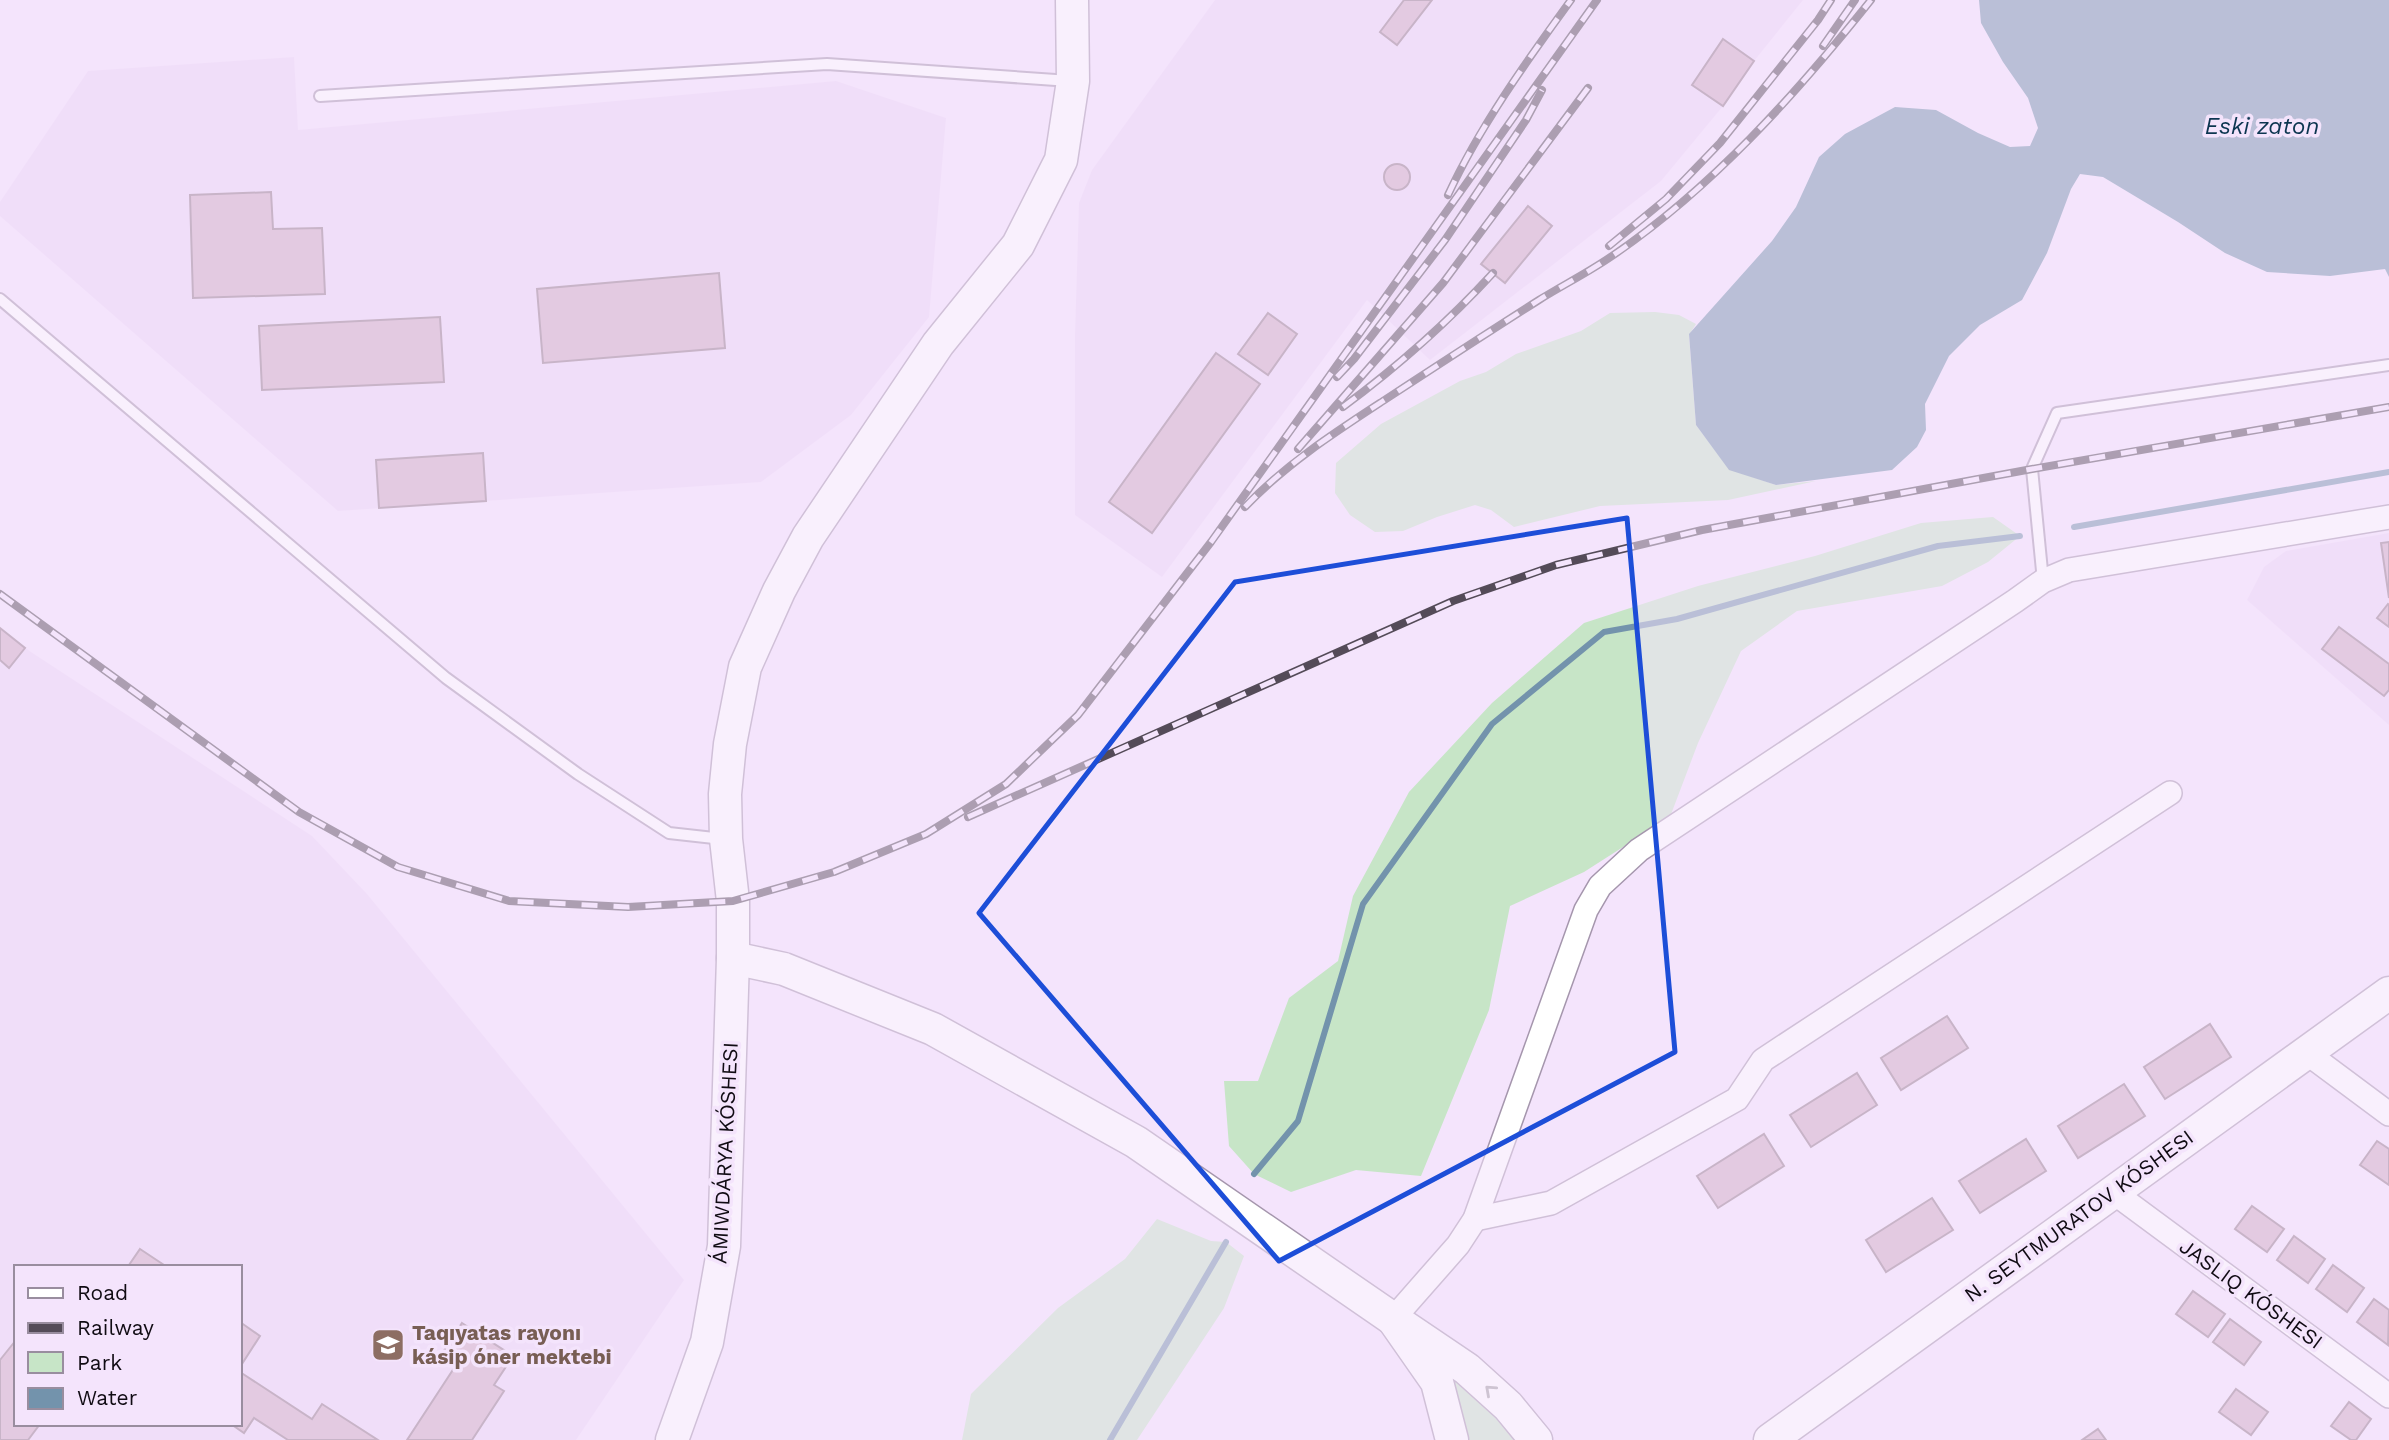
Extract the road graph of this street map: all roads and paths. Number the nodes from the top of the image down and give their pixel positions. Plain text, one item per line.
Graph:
1 (1072, 0) edge
2 (1073, 81) junction
3 (320, 96) dead end
4 (0, 299) edge
5 (2389, 365) edge
6 (2389, 517) edge
7 (2043, 581) junction
8 (2170, 793) dead end
9 (726, 839) junction
10 (733, 958) junction
11 (2389, 993) edge
12 (2307, 1053) junction
13 (2389, 1114) edge
14 (2113, 1192) junction
15 (1475, 1219) junction
16 (1393, 1319) junction
17 (2389, 1396) edge
18 (672, 1440) edge
19 (1452, 1440) edge
20 (1536, 1440) edge
21 (1770, 1440) edge

1 - 2 street, ÁMIWDÁRYA KÓSHESI
2 - 3 lane
2 - 9 street, ÁMIWDÁRYA KÓSHESI
4 - 9 lane
5 - 7 lane
6 - 7 street
7 - 15 street
8 - 15 street
9 - 10 street, ÁMIWDÁRYA KÓSHESI
10 - 16 street
10 - 18 street, ÁMIWDÁRYA KÓSHESI
11 - 12 street, N. SEYTMURATOV KÓSHESI
12 - 13 street
12 - 14 street, N. SEYTMURATOV KÓSHESI
14 - 17 street
14 - 21 street, N. SEYTMURATOV KÓSHESI
15 - 16 street
16 - 19 street
20 -> 16 street

